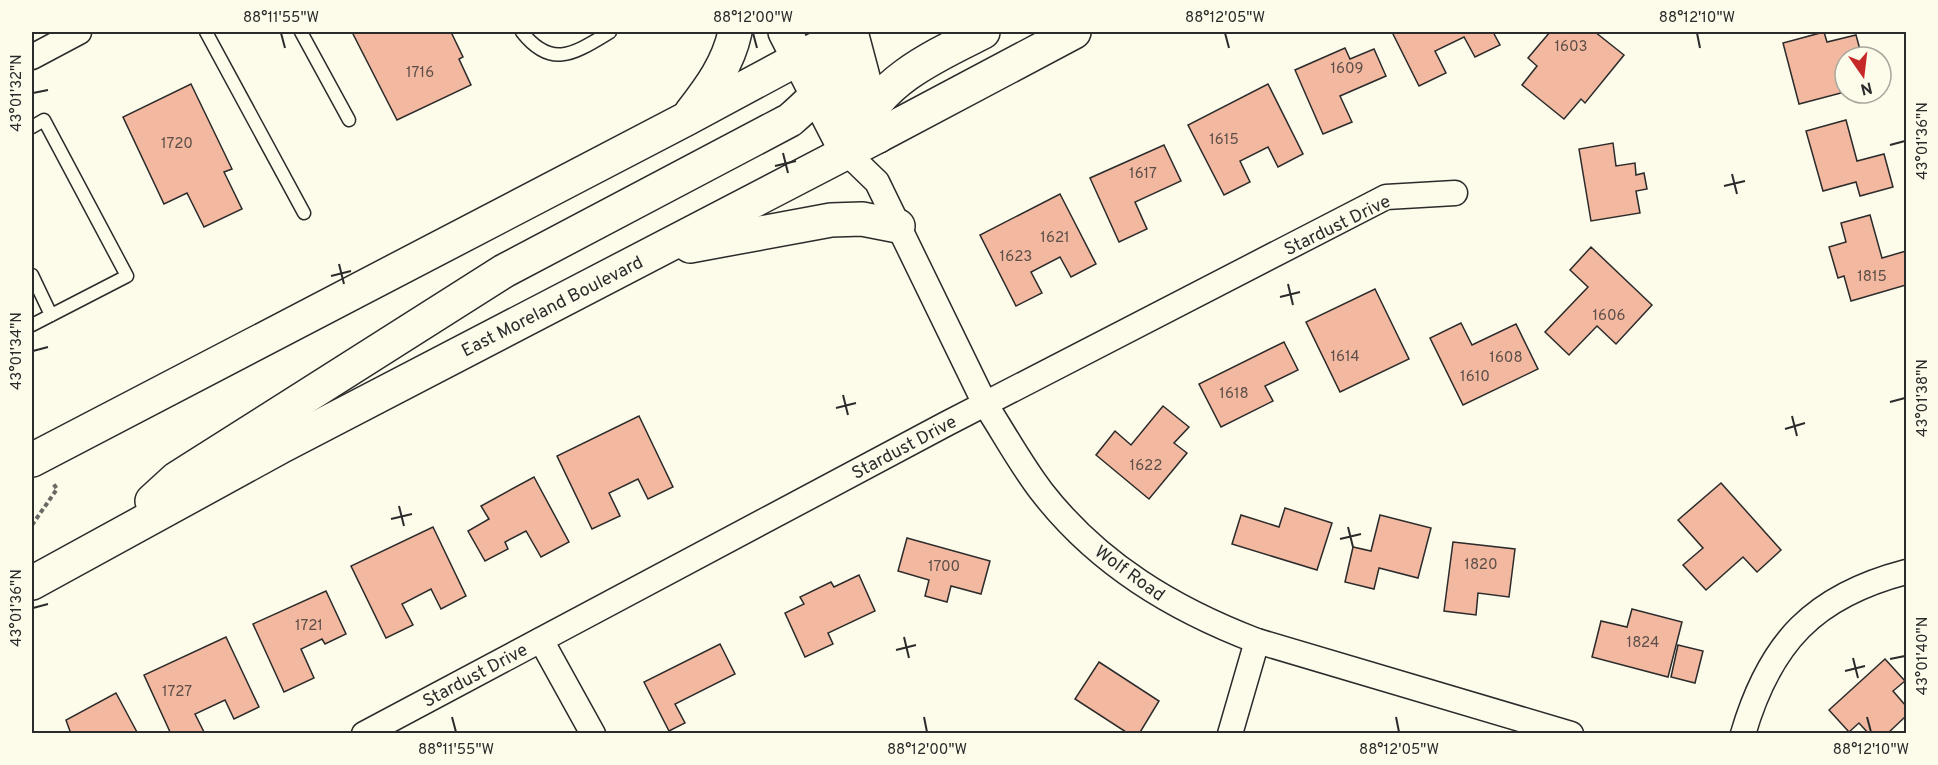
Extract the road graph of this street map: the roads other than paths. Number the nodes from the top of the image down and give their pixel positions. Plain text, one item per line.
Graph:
1 (79, 32) edge
2 (206, 32) edge
3 (301, 32) edge
4 (522, 32) edge
5 (610, 32) edge
6 (735, 32) edge
7 (983, 32) edge
8 (1074, 32) edge
9 (825, 48) edge
10 (32, 57) edge
11 (686, 119) junction
12 (349, 120) dead end
13 (870, 122) junction
14 (32, 127) edge
15 (848, 153) junction
16 (877, 182) junction
17 (1455, 193) dead end
18 (304, 213) dead end
19 (898, 226) junction
20 (658, 252) junction
21 (32, 275) edge
22 (51, 315) junction
23 (32, 325) edge
24 (985, 404) junction
25 (42, 471) edge
26 (112, 539) junction
27 (1906, 572) edge
28 (32, 583) edge
29 (541, 640) junction
30 (1257, 640) junction
31 (364, 734) edge
32 (593, 734) edge
33 (1230, 734) edge
34 (1571, 734) edge
35 (1743, 734) edge

1 - 10 street
2 - 18 lane
3 - 12 lane
4 - 5 lane
6 - 11 main road
7 - 13 main road
8 - 13 main road, East Moreland Boulevard
9 - 11 main road
9 - 13 main road
9 - 13 main road
9 - 15 main road
9 - 26 main road
11 - 25 main road
13 - 15 main road, East Moreland Boulevard
13 - 16 street, Wolf Road
14 - 22 lane
15 - 16 street, Wolf Road
15 - 20 main road, East Moreland Boulevard
16 - 19 street, Wolf Road
17 - 24 street, Stardust Drive
19 - 20 main road
19 - 24 street, Wolf Road
20 - 26 main road, East Moreland Boulevard
21 - 22 lane
22 - 23 lane
24 - 29 street, Stardust Drive
24 - 30 street, Wolf Road
26 - 28 main road, East Moreland Boulevard
27 - 35 street
29 - 31 street, Stardust Drive
29 - 32 street
30 - 33 street
30 - 34 street, Wolf Road

